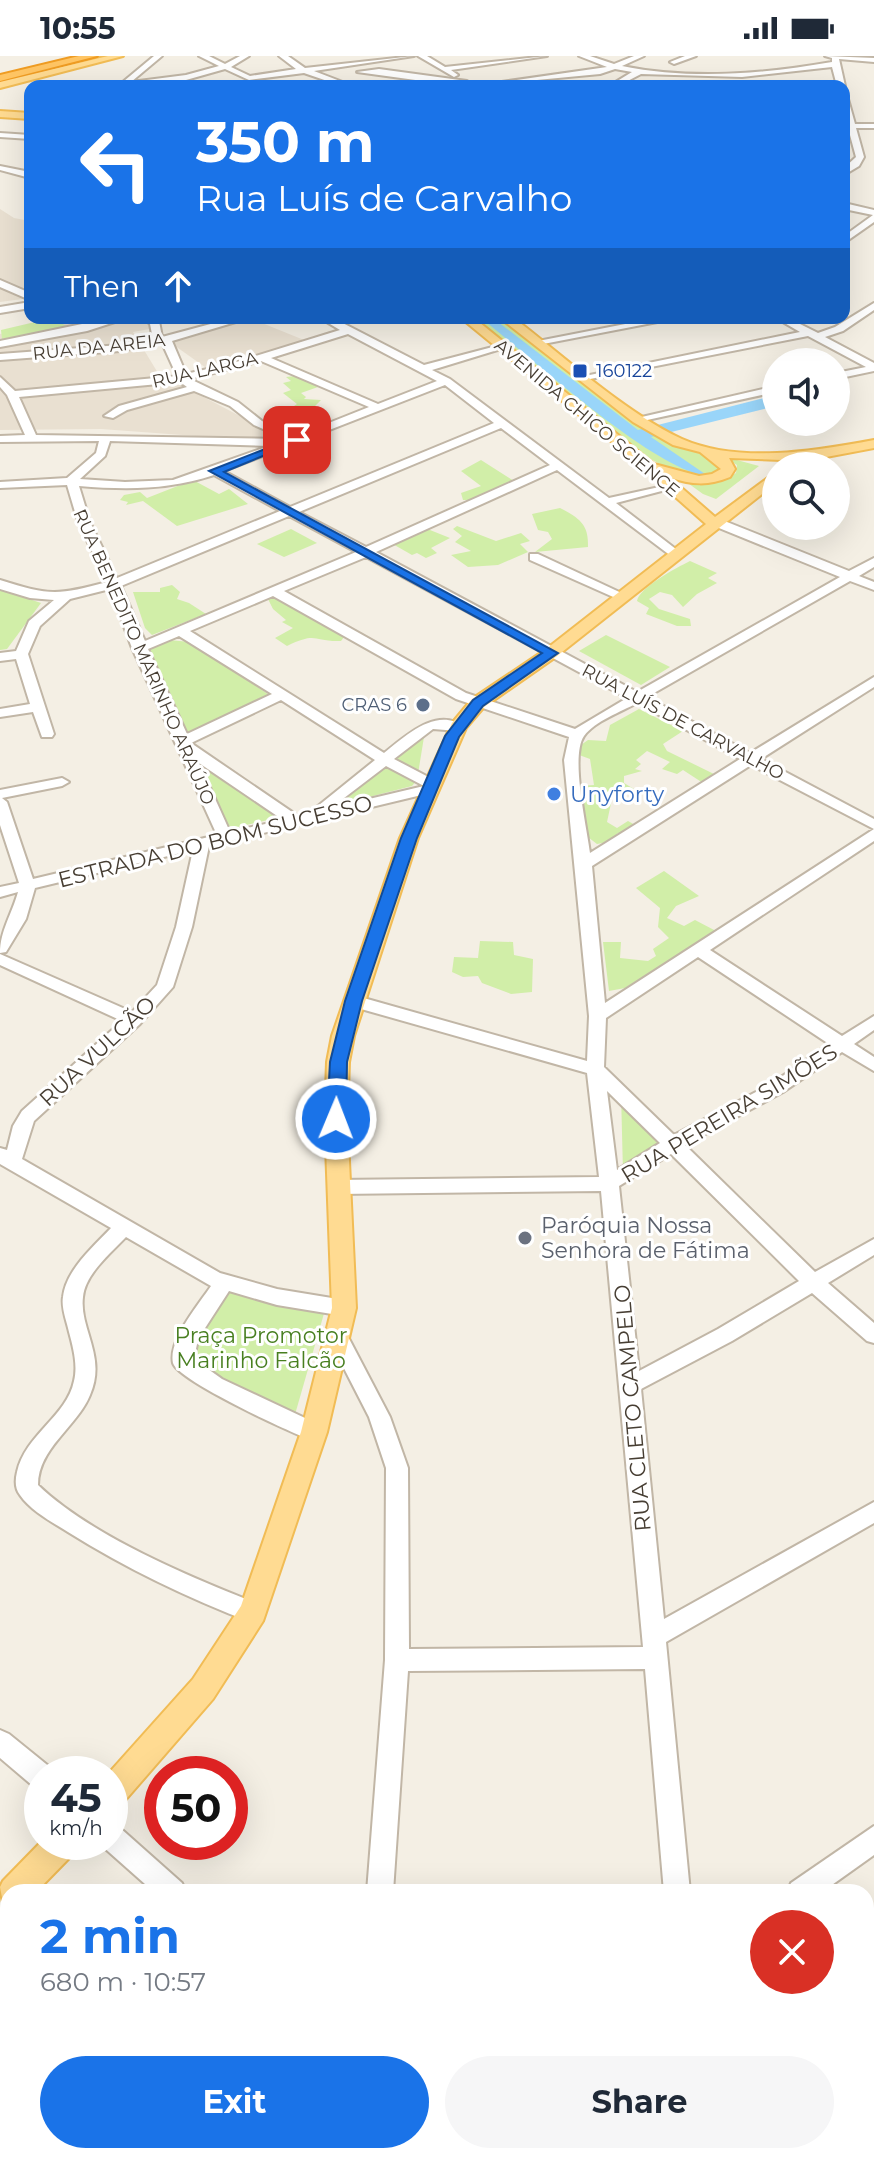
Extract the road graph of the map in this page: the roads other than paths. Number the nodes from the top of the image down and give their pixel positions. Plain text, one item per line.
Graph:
1 (92, 56) edge
2 (119, 56) edge
3 (158, 56) edge
4 (203, 56) edge
5 (245, 56) edge
6 (283, 56) edge
7 (410, 56) edge
8 (422, 56) edge
9 (543, 56) edge
10 (583, 56) edge
11 (640, 56) edge
12 (692, 56) edge
13 (829, 56) edge
14 (835, 60) edge
15 (874, 60) edge
16 (674, 62) dead end
17 (340, 65) junction
18 (617, 67) junction
19 (224, 68) junction
20 (300, 69) junction
21 (444, 69) junction
22 (640, 71) junction
23 (200, 76) junction
24 (0, 78) edge
25 (130, 80) edge
26 (169, 80) edge
27 (200, 80) edge
28 (332, 80) edge
29 (434, 80) edge
30 (460, 80) edge
31 (534, 80) edge
32 (624, 80) edge
33 (840, 80) edge
34 (0, 85) edge
35 (0, 104) edge
36 (24, 105) edge
37 (0, 114) edge
38 (24, 116) edge
39 (850, 122) edge
40 (851, 126) junction
41 (874, 126) edge
42 (0, 135) edge
43 (24, 137) edge
44 (24, 165) edge
45 (850, 166) edge
46 (0, 168) edge
47 (12, 170) junction
48 (24, 173) edge
49 (850, 208) edge
50 (874, 215) edge
51 (850, 235) edge
52 (0, 283) edge
53 (24, 294) edge
54 (24, 306) edge
55 (874, 306) edge
56 (0, 310) edge
57 (850, 322) edge
58 (94, 324) edge
59 (155, 324) edge
60 (223, 324) edge
61 (335, 324) edge
62 (474, 324) edge
63 (514, 324) edge
64 (639, 324) edge
65 (792, 324) edge
66 (847, 324) edge
67 (347, 331) junction
68 (813, 335) junction
69 (162, 341) junction
70 (538, 342) junction
71 (0, 344) edge
72 (500, 346) junction
73 (0, 357) edge
74 (262, 358) junction
75 (874, 367) edge
76 (423, 369) junction
77 (850, 373) edge
78 (585, 377) junction
79 (183, 379) junction
80 (0, 380) edge
81 (446, 381) junction
82 (195, 388) junction
83 (762, 392) edge
84 (12, 394) junction
85 (377, 407) junction
86 (109, 416) dead end
87 (643, 422) junction
88 (503, 423) junction
89 (32, 438) junction
90 (105, 438) junction
91 (0, 439) edge
92 (292, 442) junction
93 (872, 444) edge
94 (692, 448) junction
95 (633, 452) junction
96 (840, 452) edge
97 (721, 454) junction
98 (762, 457) edge
99 (557, 466) junction
100 (762, 470) edge
101 (215, 471) junction
102 (72, 480) junction
103 (762, 481) edge
104 (0, 485) edge
105 (669, 486) junction
106 (607, 502) junction
107 (291, 513) junction
108 (712, 521) junction
109 (364, 553) junction
110 (675, 553) junction
111 (534, 557) dead end
112 (874, 562) edge
113 (849, 577) junction
114 (0, 584) edge
115 (114, 584) junction
116 (874, 586) edge
117 (274, 591) junction
118 (67, 596) junction
119 (624, 597) junction
120 (181, 631) junction
121 (139, 648) junction
122 (551, 653) junction
123 (21, 654) junction
124 (0, 657) edge
125 (874, 681) edge
126 (282, 695) junction
127 (637, 698) junction
128 (478, 703) junction
129 (40, 707) junction
130 (0, 713) edge
131 (458, 727) junction
132 (47, 734) dead end
133 (575, 734) junction
134 (184, 744) junction
135 (753, 759) junction
136 (385, 760) junction
137 (62, 782) dead end
138 (430, 786) junction
139 (0, 794) edge
140 (0, 802) edge
141 (302, 819) junction
142 (874, 825) edge
143 (874, 834) edge
144 (226, 839) junction
145 (202, 845) junction
146 (584, 864) junction
147 (28, 887) junction
148 (0, 892) edge
149 (0, 948) edge
150 (700, 951) junction
151 (0, 959) edge
152 (353, 1001) junction
153 (598, 1016) junction
154 (134, 1020) junction
155 (874, 1022) edge
156 (843, 1046) junction
157 (874, 1065) edge
158 (595, 1069) junction
159 (674, 1143) junction
160 (6, 1158) edge
161 (609, 1184) junction
162 (337, 1187) junction
163 (124, 1227) junction
164 (874, 1246) edge
165 (224, 1283) junction
166 (814, 1283) junction
167 (344, 1308) junction
168 (874, 1335) edge
169 (338, 1337) junction
170 (631, 1385) junction
171 (314, 1432) junction
172 (874, 1512) edge
173 (253, 1612) junction
174 (653, 1648) junction
175 (397, 1660) junction
176 (0, 1742) edge
177 (24, 1762) edge
178 (128, 1774) edge
179 (874, 1839) edge
180 (128, 1852) edge
181 (45, 1860) edge
182 (22, 1884) edge
183 (164, 1884) edge
184 (381, 1884) edge
185 (676, 1884) edge
186 (811, 1884) edge

1 - 24 highway
2 - 34 main road
3 - 25 street
4 - 19 street
5 - 19 street
6 - 20 street
7 - 17 street
8 - 21 street
9 - 21 street
10 - 18 street
11 - 18 street
12 - 16 street
13 - 14 street
14 - 15 street
14 - 22 street
14 - 33 street
17 - 20 street
17 - 29 street
18 - 22 street
18 - 31 street
19 - 20 street
19 - 23 street
20 - 28 street
21 - 30 street
22 - 32 street
23 - 26 street
23 - 27 street
35 - 36 main road
37 - 38 main road
39 - 40 street
40 - 41 street
40 - 45 street
42 - 43 street
44 - 47 street
46 - 47 street
47 - 48 street
49 - 50 street
50 - 51 street
52 - 53 street
54 - 56 street
55 - 57 street
58 - 71 street
59 - 69 street
60 - 69 street, RUA DA AREIA
61 - 67 street
62 - 72 main road, AVENIDA CHICO SCIENCE
63 - 70 main road, AVENIDA CHICO SCIENCE
64 - 70 street
65 - 68 street
66 - 68 street
67 - 74 street, RUA LARGA
67 - 76 street
68 - 75 street
68 - 78 street
69 - 73 street, RUA DA AREIA
69 - 79 street
70 - 78 main road, AVENIDA CHICO SCIENCE
72 - 76 street
72 - 95 main road, AVENIDA CHICO SCIENCE
74 - 79 street, RUA LARGA
74 - 85 street
75 - 77 street
76 - 81 street
78 - 87 main road, AVENIDA CHICO SCIENCE
79 - 82 street
79 - 84 street, RUA LARGA
80 - 84 street
81 - 85 street
81 - 88 street
82 - 86 street
82 - 92 street
83 - 87 street
84 - 89 street
85 - 92 street
87 - 94 main road, AVENIDA CHICO SCIENCE
88 - 99 street
88 - 107 street
89 - 90 street
89 - 91 street
90 - 92 street
90 - 102 street, RUA BENEDITO MARINHO ARAÚJO
92 - 101 street
93 - 96 main road
94 - 95 main road
94 - 97 main road, AVENIDA CHICO SCIENCE
95 - 105 main road, AVENIDA CHICO SCIENCE
97 - 98 main road, AVENIDA CHICO SCIENCE
97 - 100 main road
99 - 106 street
99 - 109 street
101 - 102 street
101 - 107 street, RUA LUÍS DE CARVALHO
102 - 104 street
102 - 115 street, RUA BENEDITO MARINHO ARAÚJO
103 - 108 main road
105 - 106 street
105 - 108 main road, AVENIDA CHICO SCIENCE
106 - 110 street
107 - 109 street, RUA LUÍS DE CARVALHO
107 - 115 street
108 - 110 main road
108 - 113 street
109 - 117 street
109 - 122 street, RUA LUÍS DE CARVALHO
110 - 119 main road
111 - 119 street
112 - 113 street
113 - 116 street
113 - 127 street
114 - 118 street
115 - 118 street
115 - 121 street, RUA BENEDITO MARINHO ARAÚJO
117 - 120 street
117 - 128 street
118 - 123 street
119 - 122 main road
120 - 121 street
120 - 126 street
121 - 134 street, RUA BENEDITO MARINHO ARAÚJO
122 - 127 street, RUA LUÍS DE CARVALHO
122 - 128 main road
123 - 124 street
123 - 129 street
125 - 135 street
126 - 134 street
126 - 136 street
127 - 133 street
127 - 135 street, RUA LUÍS DE CARVALHO
128 - 131 main road
128 - 133 street
129 - 130 street
129 - 132 street
131 - 136 street
131 - 138 main road
133 - 146 street, RUA CLETO CAMPELO
134 - 141 street
134 - 144 street, RUA BENEDITO MARINHO ARAÚJO
135 - 142 street, RUA LUÍS DE CARVALHO
135 - 146 street
136 - 138 street
136 - 141 street
137 - 139 street
138 - 141 street, ESTRADA DO BOM SUCESSO
138 - 152 main road
140 - 147 street
141 - 144 street, ESTRADA DO BOM SUCESSO
143 - 150 street
144 - 145 street, ESTRADA DO BOM SUCESSO
145 - 147 street, ESTRADA DO BOM SUCESSO
145 - 154 street, RUA VULCÃO
146 - 153 street, RUA CLETO CAMPELO
147 - 148 street, ESTRADA DO BOM SUCESSO
147 - 149 street
150 - 153 street
150 - 156 street
151 - 154 street
152 - 158 street
152 - 162 main road
153 - 158 street, RUA CLETO CAMPELO
154 - 160 street, RUA VULCÃO
155 - 156 street, RUA PEREIRA SIMÕES
156 - 157 street
156 - 159 street, RUA PEREIRA SIMÕES
158 - 159 street
158 - 161 street, RUA CLETO CAMPELO
159 - 161 street, RUA PEREIRA SIMÕES
159 - 166 street
160 - 163 street
161 - 162 street, RUA PEREIRA SIMÕES
161 - 170 street, RUA CLETO CAMPELO
162 - 167 main road
163 - 165 street
163 - 173 street
164 - 166 street
165 - 167 street
165 - 171 street
166 - 168 street
166 - 170 street
167 - 169 main road
169 - 171 main road
169 - 175 street
170 - 174 street, RUA CLETO CAMPELO
171 - 173 main road
172 - 174 street
173 - 178 main road
174 - 175 street
174 - 185 street, RUA CLETO CAMPELO
175 - 184 street
176 - 177 street
179 - 186 street
180 - 183 street
181 - 182 main road

